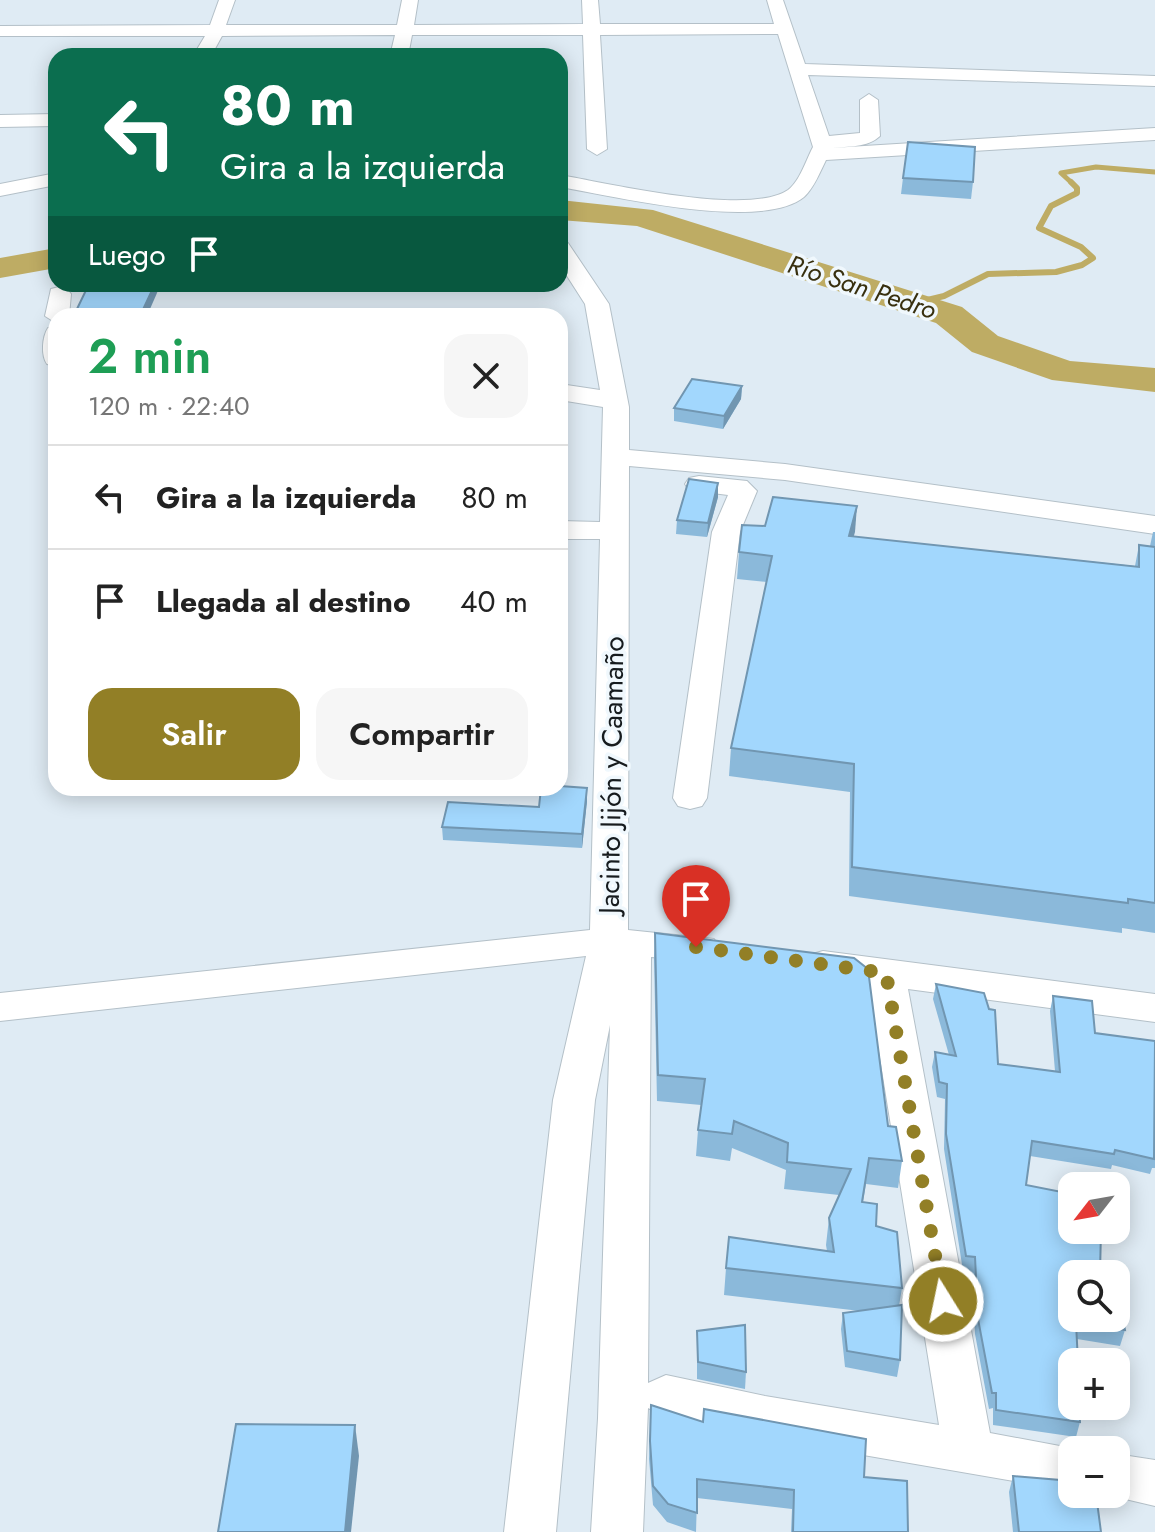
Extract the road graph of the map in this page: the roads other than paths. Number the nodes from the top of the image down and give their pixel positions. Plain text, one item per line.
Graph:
1 (227, 0) edge
2 (410, 0) edge
3 (590, 0) edge
4 (775, 0) edge
5 (785, 29) junction
6 (405, 30) junction
7 (0, 31) edge
8 (216, 31) junction
9 (591, 31) junction
10 (206, 48) edge
11 (401, 48) edge
12 (798, 69) junction
13 (1155, 81) edge
14 (869, 100) dead end
15 (48, 120) edge
16 (0, 121) edge
17 (1155, 134) edge
18 (820, 148) junction
19 (597, 149) dead end
20 (883, 153) junction
21 (0, 172) edge
22 (48, 175) edge
23 (48, 178) edge
24 (870, 179) dead end
25 (568, 182) edge
26 (0, 190) edge
27 (568, 260) edge
28 (568, 393) edge
29 (614, 399) junction
30 (615, 468) junction
31 (1155, 525) edge
32 (568, 530) edge
33 (615, 531) junction
34 (690, 798) dead end
35 (621, 942) junction
36 (727, 951) edge
37 (791, 960) edge
38 (886, 973) junction
39 (0, 1007) edge
40 (1155, 1008) edge
41 (666, 1396) dead end
42 (968, 1450) junction
43 (1058, 1466) edge
44 (1130, 1479) edge
45 (1155, 1483) edge
46 (530, 1532) edge
47 (617, 1532) edge

1 - 8 street
2 - 6 street
3 - 9 street
4 - 5 street
5 - 9 street
5 - 12 street
6 - 8 street
6 - 9 street
6 - 11 street
7 - 8 street
8 - 10 street
9 - 19 street
12 - 13 street
12 - 18 street
14 - 18 street
15 - 16 street
17 - 20 street
18 - 20 street
18 - 25 street
20 - 24 street
21 - 22 street
23 - 26 street
27 - 29 street, Jacinto Jijón y Caamaño
28 - 29 street
29 - 30 street, Jacinto Jijón y Caamaño
30 - 31 street
30 - 33 street, Jacinto Jijón y Caamaño
30 - 34 street
32 - 33 street
33 - 35 street, Jacinto Jijón y Caamaño
35 - 36 street
35 - 39 street, Jacinto Jijón y Caamaño
35 - 46 street
35 - 47 street
37 - 38 street
38 - 40 street
38 - 42 street
41 - 42 street
42 - 43 street
44 - 45 street

